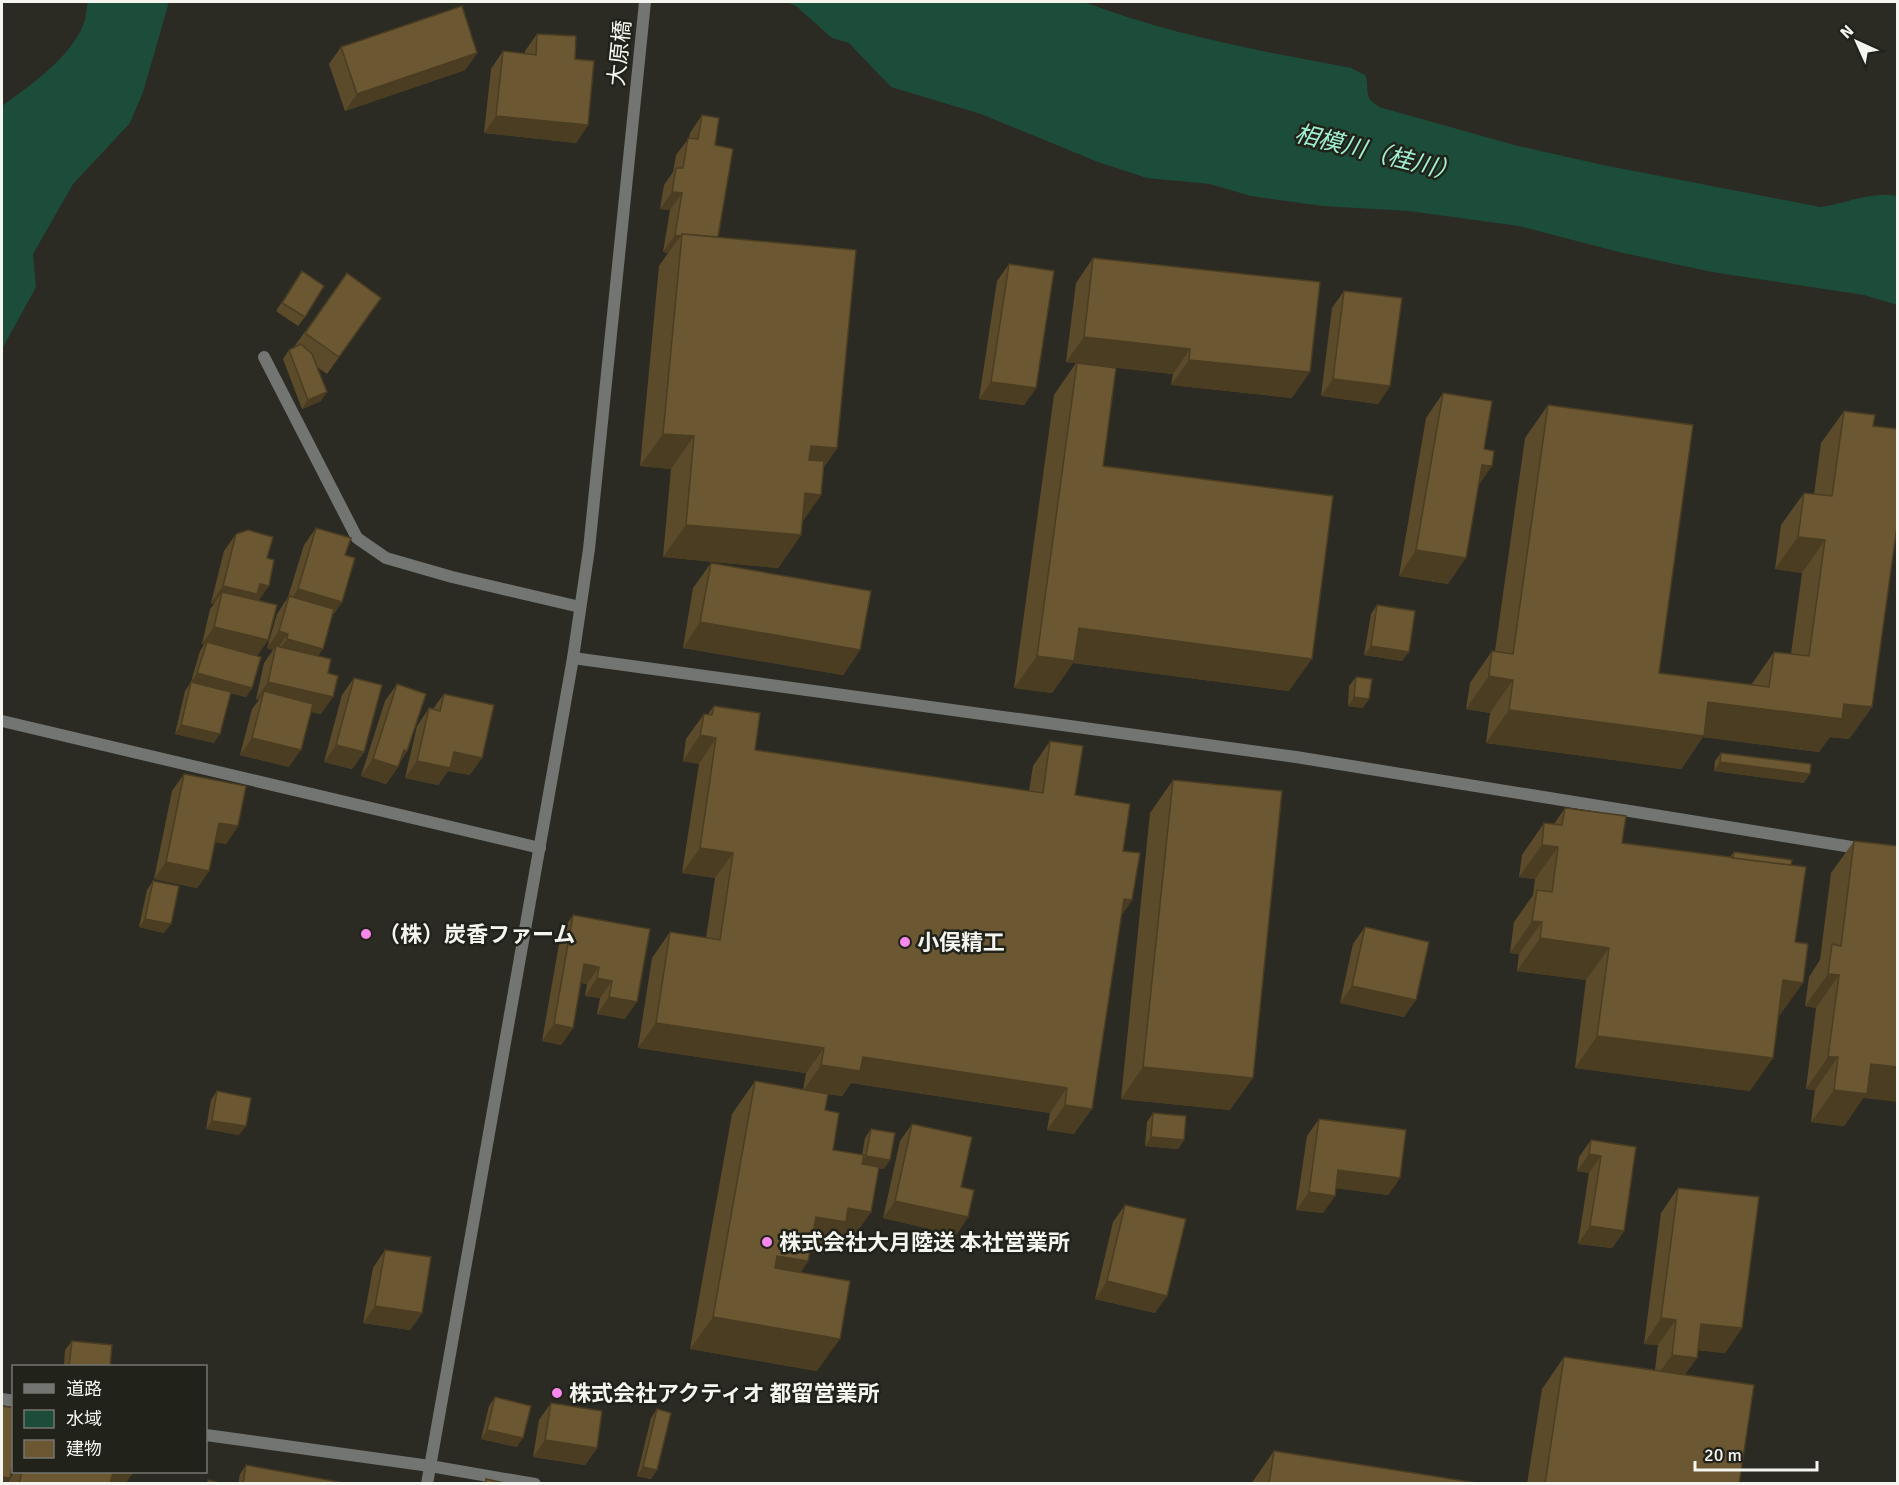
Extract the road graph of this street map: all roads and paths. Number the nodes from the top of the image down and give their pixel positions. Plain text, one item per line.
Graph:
1 (645, 2) edge
2 (264, 357) dead end
3 (580, 607) junction
4 (573, 658) junction
5 (2, 721) edge
6 (540, 848) junction
7 (1874, 851) edge
8 (207, 1435) edge
9 (430, 1466) junction
10 (427, 1484) edge
11 (534, 1484) edge

1 - 3 street, 大原橋
2 - 3 street
3 - 4 street, 大原橋
4 - 6 street, 大原橋
4 - 7 street
5 - 6 street
6 - 9 street, 大原橋
8 - 9 street
9 - 10 street, 大原橋
9 - 11 street

